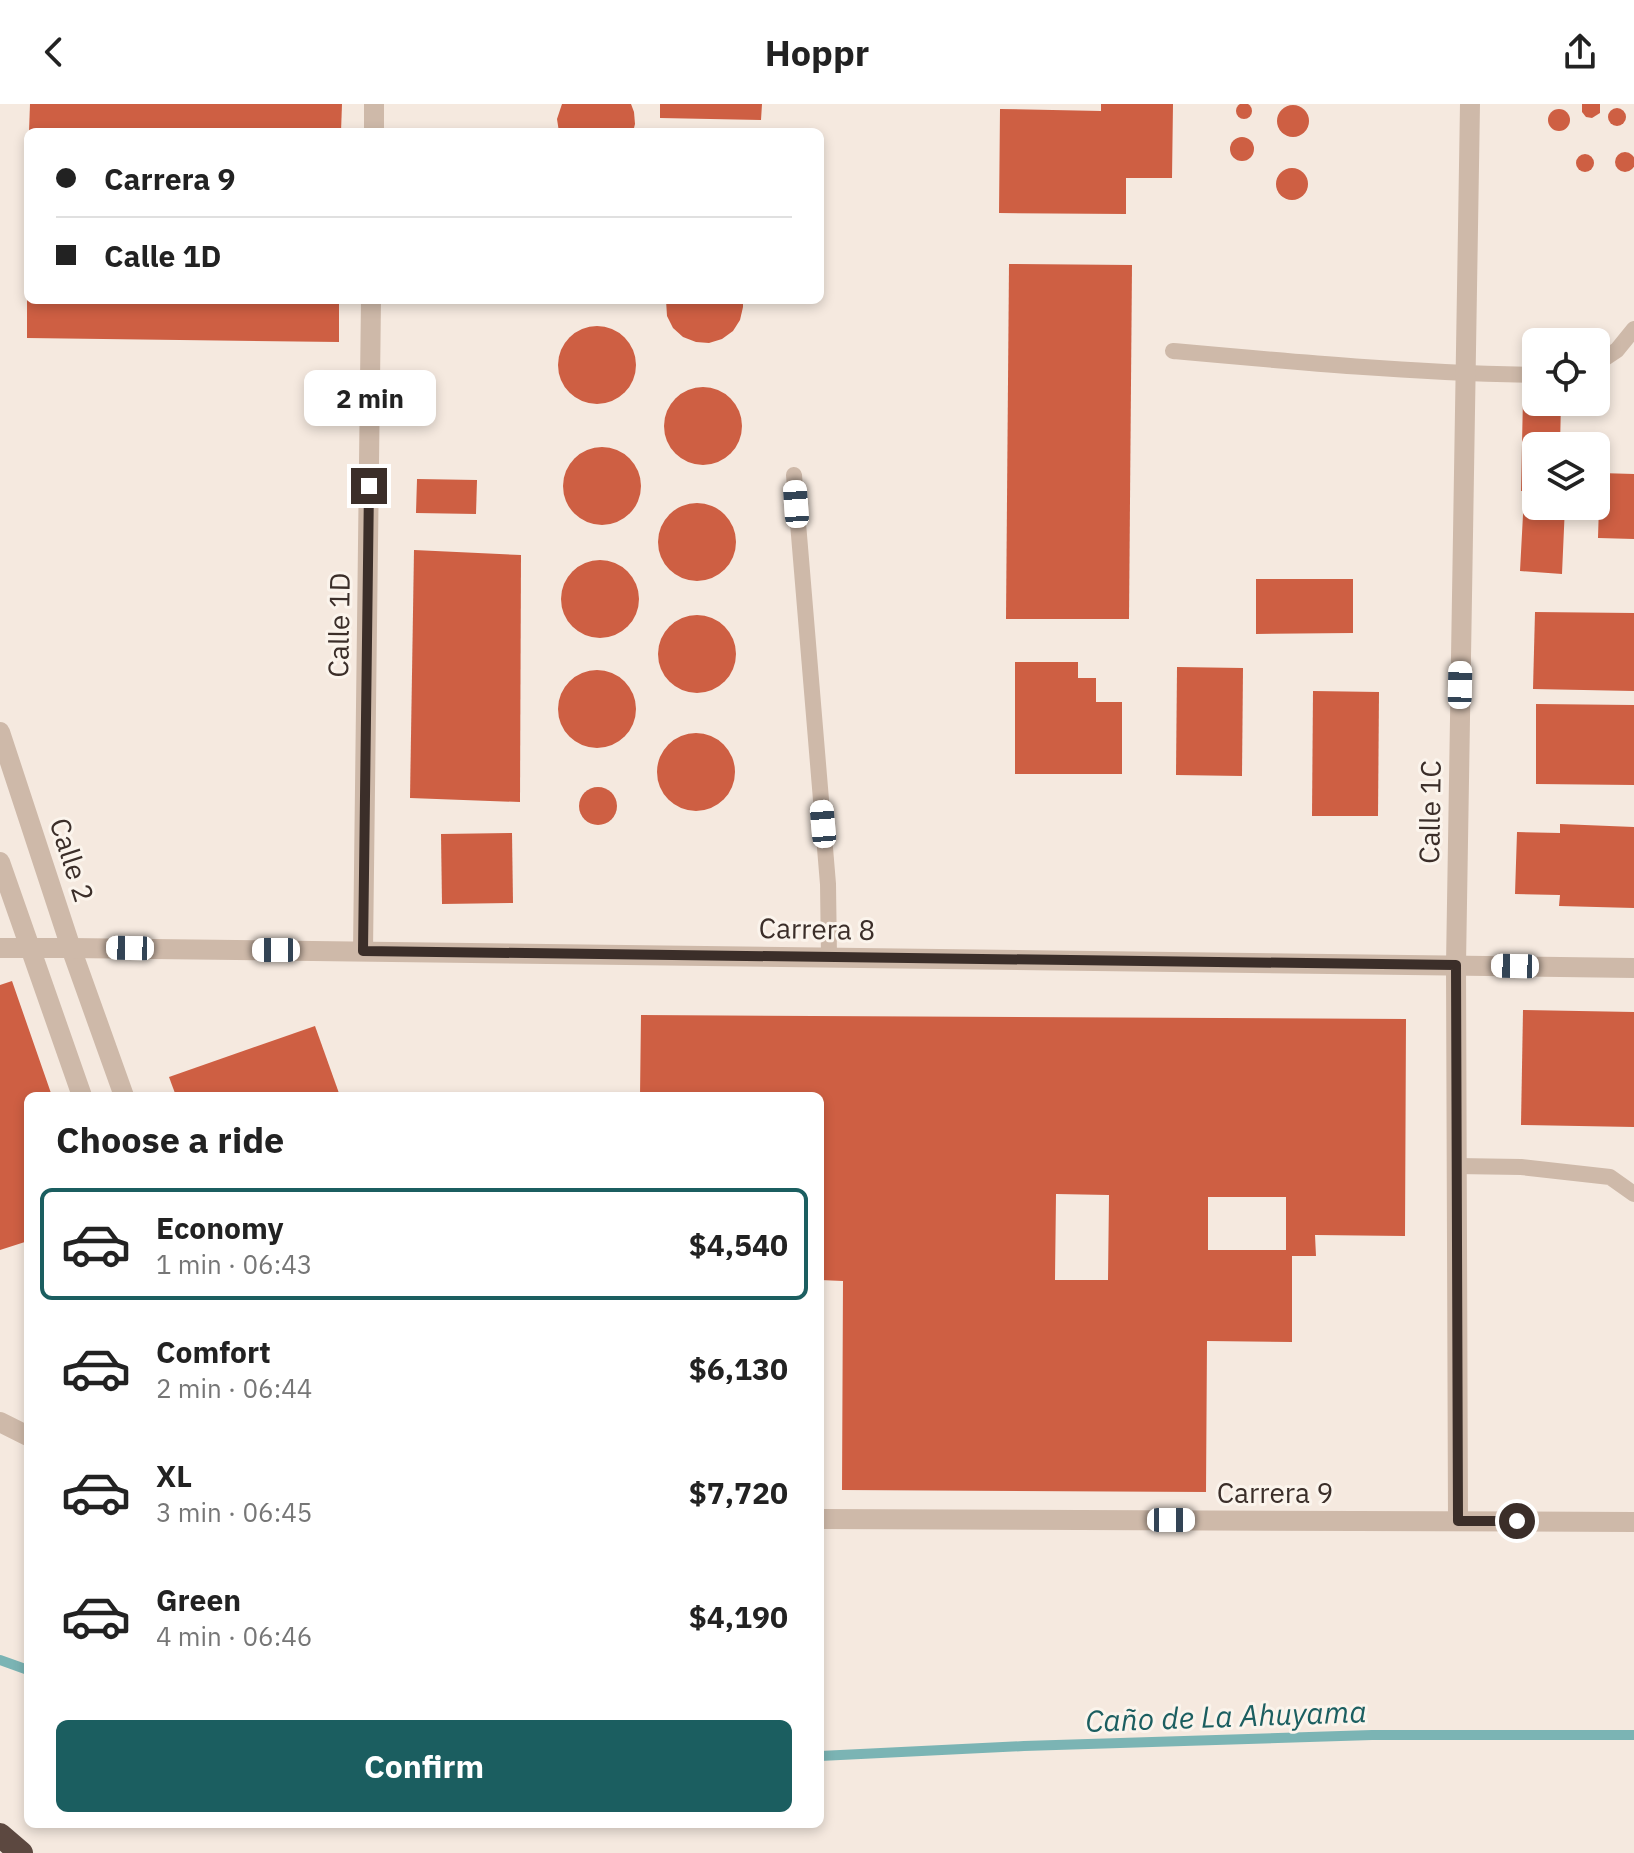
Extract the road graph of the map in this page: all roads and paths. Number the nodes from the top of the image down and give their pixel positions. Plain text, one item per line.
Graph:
1 (374, 104) edge
2 (1470, 104) edge
3 (374, 128) edge
4 (371, 304) edge
5 (1634, 329) edge
6 (1173, 351) dead end
7 (1610, 355) edge
8 (1466, 374) junction
9 (1522, 375) edge
10 (794, 475) dead end
11 (0, 732) edge
12 (0, 862) edge
13 (0, 948) edge
14 (30, 948) junction
15 (71, 948) junction
16 (363, 951) junction
17 (829, 957) junction
18 (1456, 965) junction
19 (1634, 968) edge
20 (81, 1092) edge
21 (123, 1092) edge
22 (1457, 1166) junction
23 (1634, 1194) edge
24 (0, 1422) edge
25 (24, 1434) edge
26 (824, 1519) edge
27 (1458, 1521) junction
28 (1634, 1522) edge
29 (0, 1835) edge
30 (21, 1853) edge

1 - 3 street
2 - 8 street, Calle 1C
4 - 16 street, Calle 1D
5 - 7 lane
6 - 8 lane
8 - 9 lane
8 - 18 street, Calle 1C
10 - 17 lane
11 - 15 street, Calle 2
12 - 14 street
13 - 14 street, Carrera 8
14 - 15 street, Carrera 8
14 - 20 street
15 - 16 street, Carrera 8
15 - 21 street, Calle 2
16 - 17 street, Carrera 8
17 - 18 street, Carrera 8
18 - 19 street, Carrera 8
18 - 22 street, Calle 1C
22 - 23 lane
22 - 27 street, Calle 1C
24 - 25 street
26 - 27 street, Carrera 9
27 - 28 street, Carrera 9
29 - 30 highway

